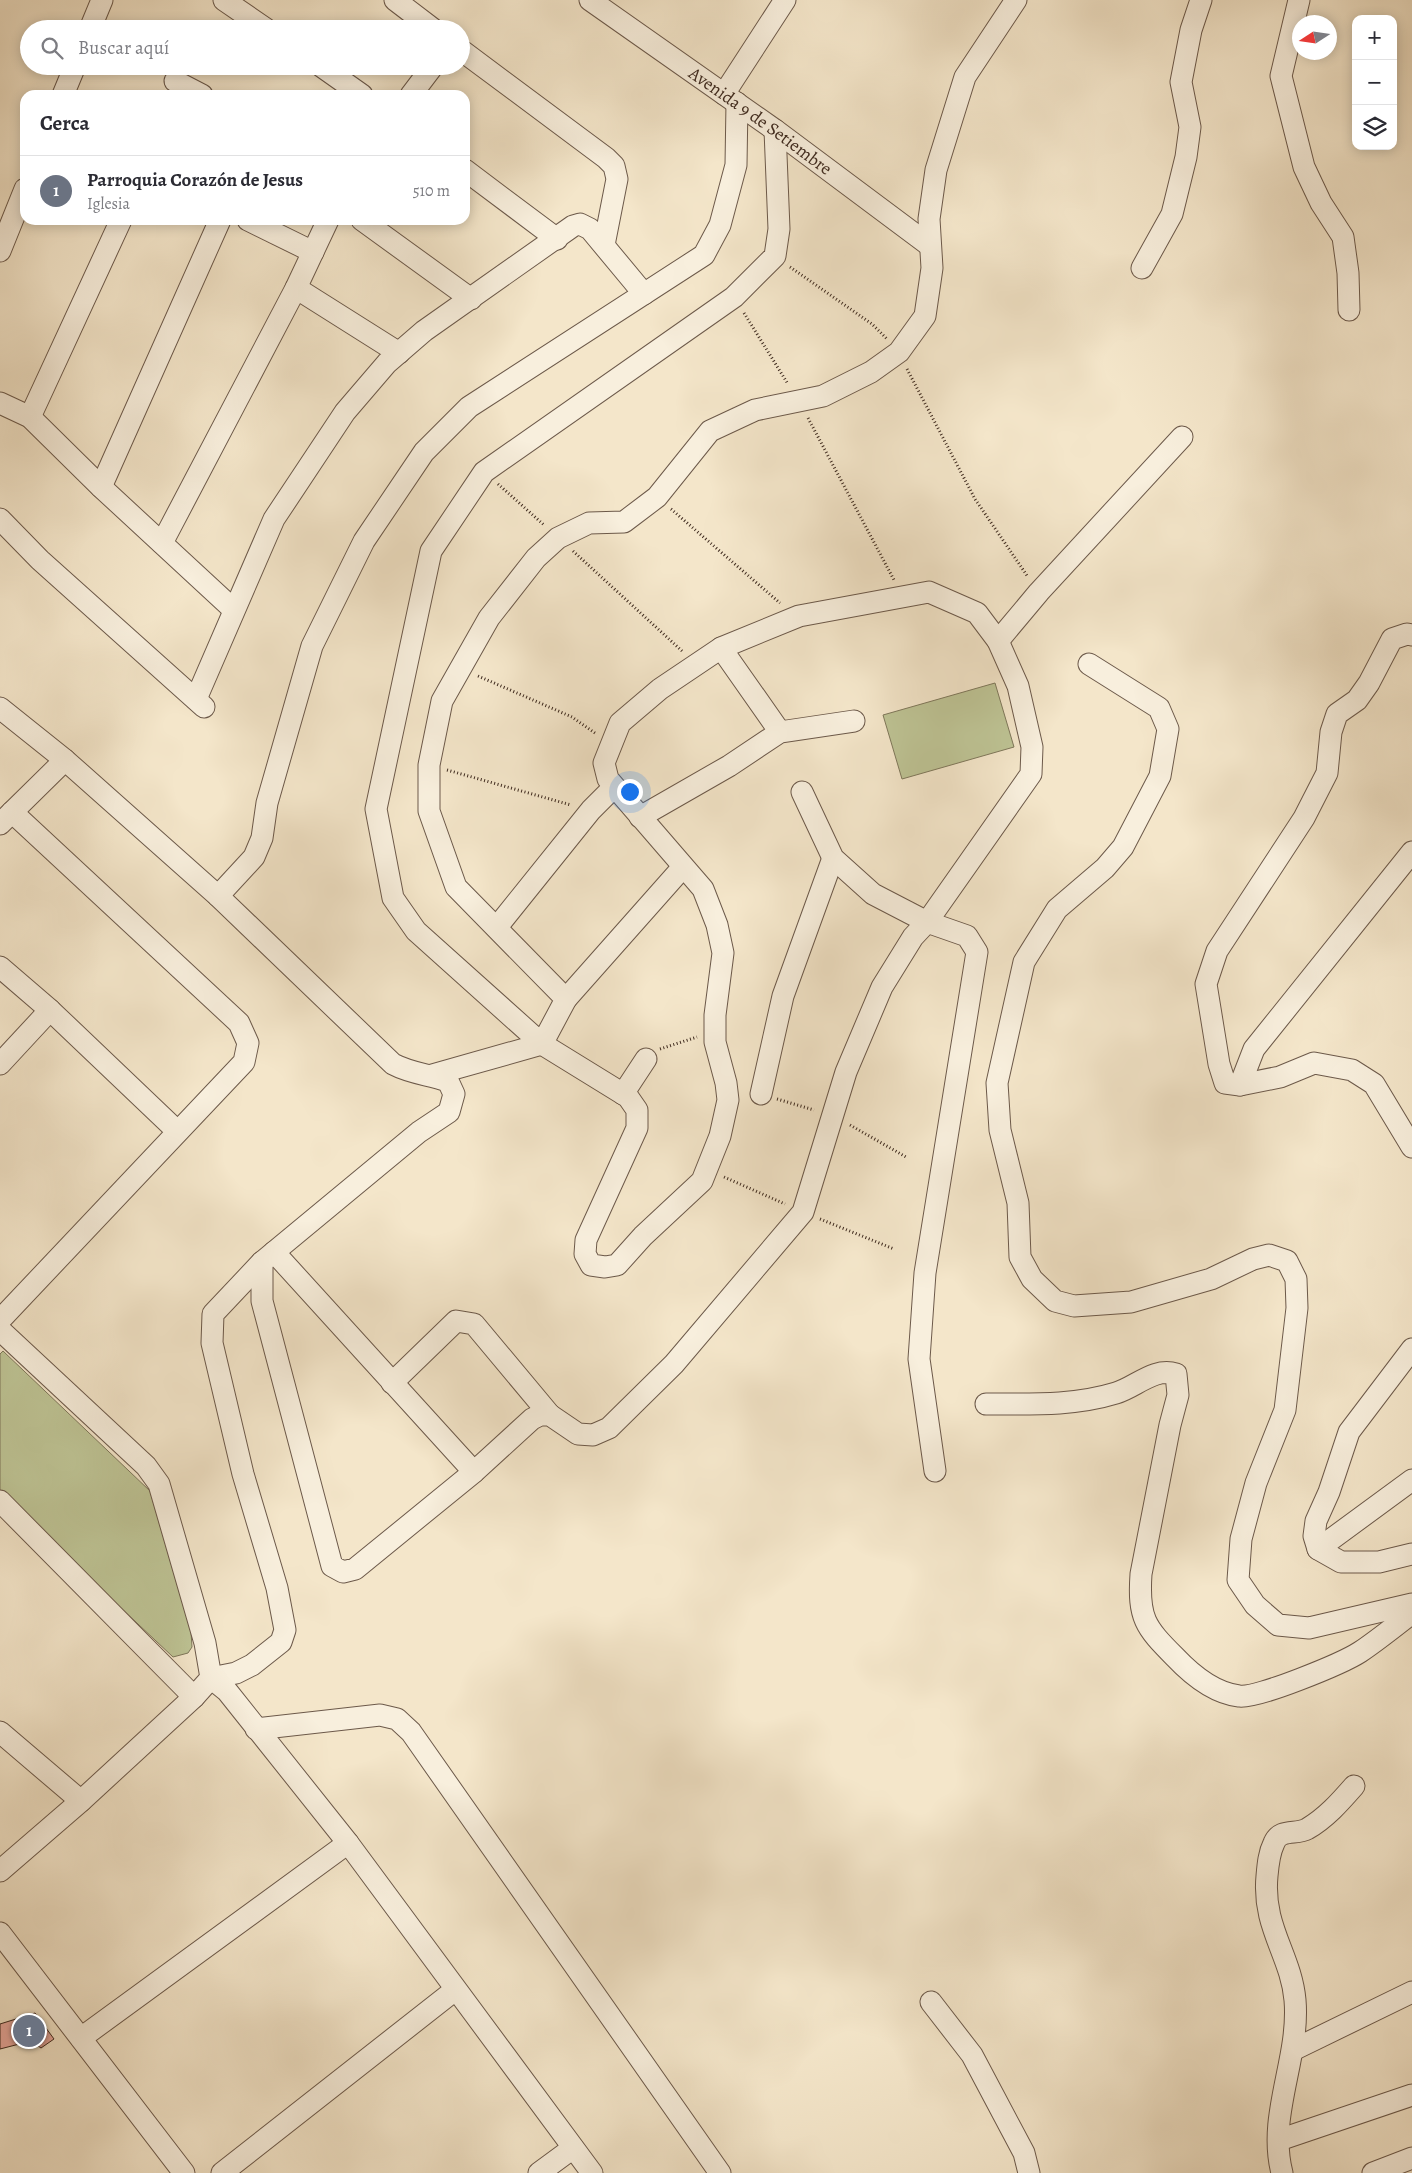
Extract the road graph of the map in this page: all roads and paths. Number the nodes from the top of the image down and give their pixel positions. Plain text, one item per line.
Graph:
1 (102, 0) edge
2 (224, 0) edge
3 (396, 0) edge
4 (590, 0) edge
5 (785, 0) edge
6 (1016, 0) edge
7 (1201, 0) edge
8 (1299, 0) edge
9 (94, 20) edge
10 (253, 20) edge
11 (422, 20) edge
12 (470, 57) edge
13 (71, 75) edge
14 (334, 75) edge
15 (426, 75) edge
16 (175, 81) dead end
17 (65, 90) edge
18 (192, 90) edge
19 (355, 90) edge
20 (415, 90) edge
21 (731, 98) junction
22 (775, 130) junction
23 (470, 174) edge
24 (20, 201) edge
25 (119, 225) edge
26 (218, 225) edge
27 (258, 225) edge
28 (326, 225) edge
29 (369, 225) edge
30 (557, 239) junction
31 (604, 245) junction
32 (929, 245) junction
33 (0, 251) edge
34 (313, 252) junction
35 (774, 256) junction
36 (1142, 268) dead end
37 (296, 288) junction
38 (644, 294) junction
39 (734, 297) junction
40 (471, 299) junction
41 (1349, 310) dead end
42 (899, 352) junction
43 (399, 353) junction
44 (799, 402) junction
45 (0, 403) edge
46 (30, 417) junction
47 (1182, 437) dead end
48 (484, 472) junction
49 (100, 487) junction
50 (657, 497) junction
51 (0, 519) edge
52 (558, 538) junction
53 (162, 543) junction
54 (1038, 592) junction
55 (902, 596) junction
56 (234, 610) junction
57 (799, 616) junction
58 (1412, 635) edge
59 (998, 641) junction
60 (721, 648) junction
61 (695, 664) junction
62 (1089, 664) dead end
63 (460, 668) junction
64 (0, 708) edge
65 (854, 720) dead end
66 (780, 732) junction
67 (612, 745) junction
68 (65, 760) junction
69 (430, 765) junction
70 (614, 787) junction
71 (802, 792) dead end
72 (591, 810) junction
73 (640, 817) junction
74 (6, 818) edge
75 (1412, 852) edge
76 (834, 858) junction
77 (684, 867) junction
78 (218, 896) junction
79 (928, 922) junction
80 (497, 927) junction
81 (0, 967) edge
82 (566, 999) junction
83 (50, 1010) junction
84 (715, 1031) junction
85 (542, 1044) junction
86 (646, 1059) joint
87 (0, 1064) edge
88 (432, 1076) junction
89 (1240, 1085) junction
90 (623, 1094) junction
91 (761, 1094) dead end
92 (178, 1131) junction
93 (1412, 1148) edge
94 (268, 1257) junction
95 (0, 1320) edge
96 (0, 1330) edge
97 (1412, 1350) edge
98 (392, 1383) junction
99 (986, 1404) dead end
100 (550, 1414) junction
101 (936, 1471) dead end
102 (474, 1472) junction
103 (1412, 1480) edge
104 (0, 1501) edge
105 (1318, 1549) junction
106 (1412, 1554) edge
107 (1412, 1604) edge
108 (1412, 1613) edge
109 (211, 1678) junction
110 (194, 1697) junction
111 (256, 1729) junction
112 (0, 1732) edge
113 (1354, 1786) dead end
114 (81, 1801) junction
115 (348, 1843) junction
116 (0, 1871) edge
117 (0, 1933) edge
118 (455, 1990) junction
119 (1412, 1992) edge
120 (931, 2002) dead end
121 (81, 2038) junction
122 (1293, 2050) junction
123 (1412, 2095) edge
124 (1278, 2140) junction
125 (573, 2148) junction
126 (1412, 2158) edge
127 (184, 2173) edge
128 (222, 2173) edge
129 (539, 2173) edge
130 (592, 2173) edge
131 (720, 2173) edge
132 (1029, 2173) edge
133 (1282, 2173) edge
134 (1373, 2173) edge

1 - 9 street
2 - 10 street
3 - 11 street
4 - 21 street, Avenida 9 de Setiembre
5 - 21 street
6 - 32 street
7 - 36 street
8 - 41 street
12 - 31 street
13 - 17 street
14 - 19 street
15 - 20 street
16 - 18 street
21 - 22 street, Avenida 9 de Setiembre
21 - 38 street
22 - 32 street, Avenida 9 de Setiembre
22 - 35 street
23 - 30 street
24 - 33 street
25 - 46 street
26 - 49 street
27 - 34 street
28 - 34 street
29 - 40 street
30 - 31 street
30 - 40 street
31 - 38 street
32 - 42 street
34 - 37 street
35 - 39 street
35 - 42 path
37 - 43 street
37 - 53 street
38 - 78 street
39 - 44 path
39 - 48 street
40 - 43 street
42 - 44 street
42 - 54 path
43 - 56 street
44 - 50 street
44 - 55 path
45 - 46 street
46 - 49 street
47 - 54 street
48 - 52 path
48 - 85 street
49 - 53 street
50 - 52 street
50 - 57 path
51 - 56 street
52 - 61 path
52 - 63 street
53 - 56 street
54 - 59 street
55 - 57 street
55 - 59 street
57 - 60 street
58 - 89 street
59 - 79 street
60 - 61 street
60 - 66 street
61 - 67 street
62 - 107 street
63 - 67 path
63 - 69 street
64 - 68 street
65 - 66 street
66 - 73 street
67 - 70 street
68 - 74 street
68 - 78 street
69 - 72 path
69 - 80 street
70 - 72 street
70 - 73 street
71 - 76 street
72 - 80 street
73 - 77 street
74 - 92 street
75 - 89 street
76 - 79 street
76 - 91 street
77 - 82 street
77 - 84 street
78 - 88 street
79 - 100 street
79 - 101 street
80 - 82 street
81 - 83 street
82 - 85 street
83 - 87 street
83 - 92 street
84 - 86 path
84 - 90 street
85 - 88 street
85 - 90 street
86 - 90 street
88 - 94 street
89 - 93 street
92 - 95 street
94 - 98 street
94 - 102 street
94 - 109 street
96 - 109 street
97 - 105 street
98 - 100 street
98 - 102 street
99 - 108 street
100 - 102 street
103 - 105 street
104 - 110 street
105 - 106 street
109 - 110 street
109 - 111 street
110 - 114 street
111 - 115 street
111 - 131 street
112 - 114 street
113 - 122 street
114 - 116 street
115 - 118 street
115 - 121 street
117 - 121 street
118 - 125 street
118 - 128 street
119 - 122 street
120 - 132 street
121 - 127 street
122 - 124 street
123 - 124 street
124 - 133 street
125 - 129 street
125 - 130 street
126 - 134 street

